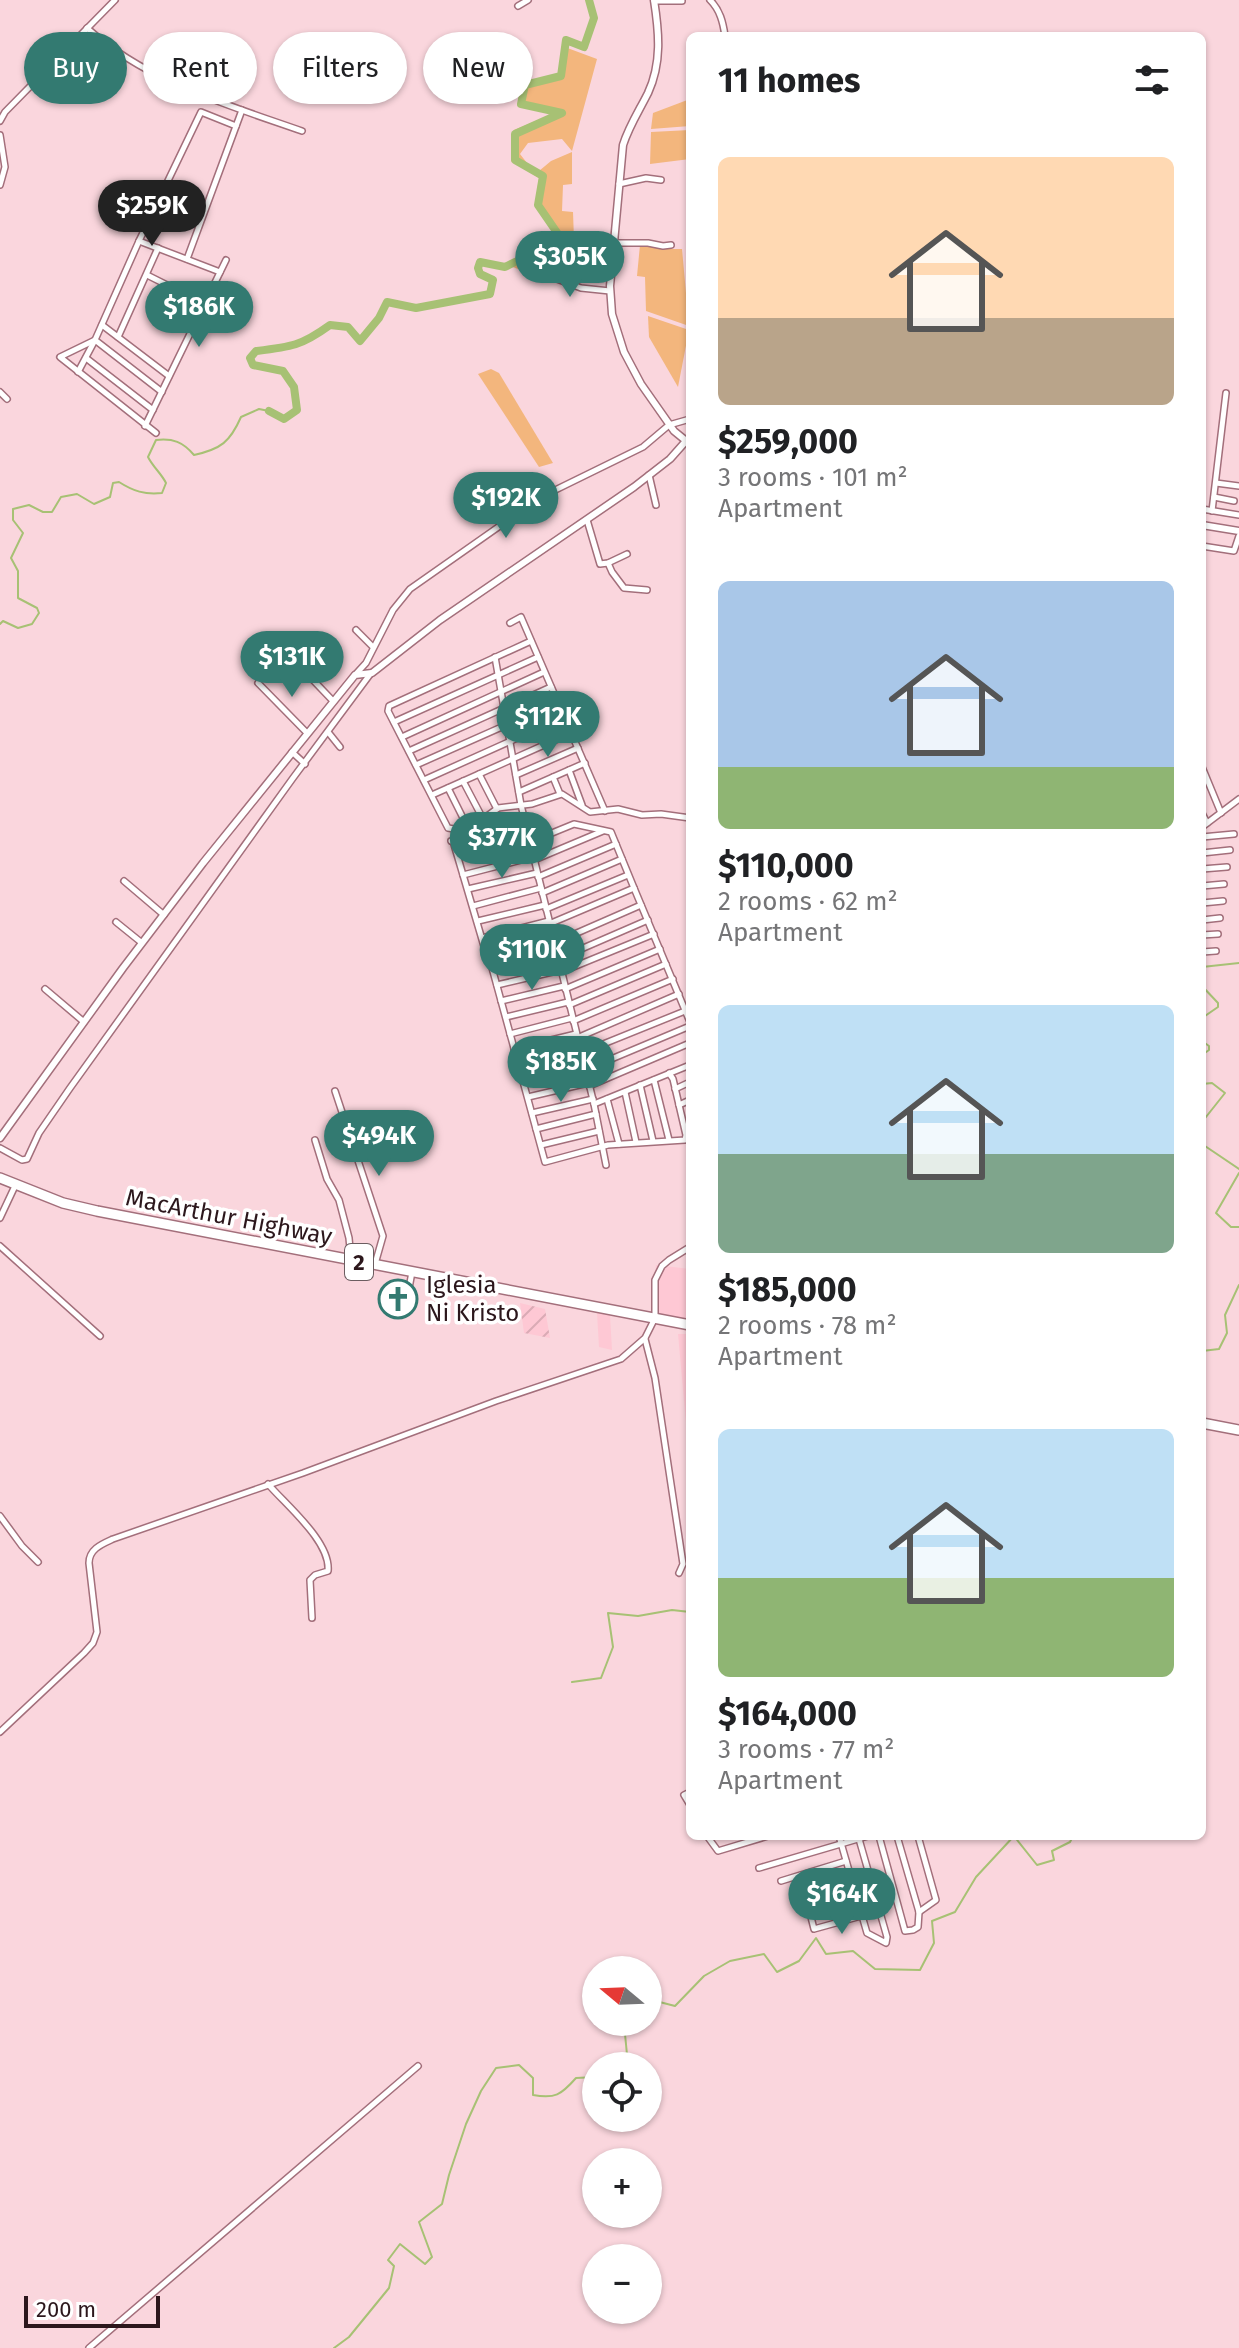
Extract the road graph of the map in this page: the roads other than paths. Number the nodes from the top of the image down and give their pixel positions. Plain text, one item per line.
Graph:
1 (115, 0) edge
2 (528, 0) edge
3 (654, 0) edge
4 (710, 0) edge
5 (682, 1) edge
6 (518, 6) dead end
7 (87, 28) junction
8 (724, 32) edge
9 (242, 110) junction
10 (0, 121) edge
11 (236, 126) junction
12 (302, 131) dead end
13 (0, 135) edge
14 (661, 180) dead end
15 (618, 184) junction
16 (0, 185) edge
17 (139, 241) junction
18 (613, 243) junction
19 (671, 245) dead end
20 (158, 248) junction
21 (187, 259) junction
22 (612, 259) junction
23 (226, 260) dead end
24 (592, 260) dead end
25 (220, 272) junction
26 (538, 272) dead end
27 (147, 275) junction
28 (610, 291) junction
29 (205, 304) junction
30 (102, 325) junction
31 (118, 337) junction
32 (95, 340) junction
33 (86, 358) junction
34 (78, 372) junction
35 (169, 376) junction
36 (0, 392) edge
37 (162, 392) junction
38 (1226, 393) dead end
39 (7, 399) dead end
40 (153, 410) junction
41 (686, 420) edge
42 (669, 425) junction
43 (145, 426) junction
44 (156, 433) dead end
45 (686, 440) edge
46 (686, 444) edge
47 (649, 475) junction
48 (1216, 483) junction
49 (1239, 486) edge
50 (1214, 497) junction
51 (1234, 501) dead end
52 (656, 505) dead end
53 (1206, 510) edge
54 (1212, 511) junction
55 (1239, 515) edge
56 (587, 520) junction
57 (1206, 526) edge
58 (1239, 534) edge
59 (1206, 547) edge
60 (627, 554) dead end
61 (608, 563) junction
62 (647, 590) dead end
63 (510, 623) dead end
64 (356, 630) dead end
65 (531, 641) junction
66 (373, 647) junction
67 (495, 657) junction
68 (538, 657) junction
69 (544, 672) junction
70 (372, 673) junction
71 (499, 674) junction
72 (355, 675) junction
73 (312, 679) dead end
74 (258, 683) dead end
75 (551, 687) junction
76 (502, 691) junction
77 (333, 701) junction
78 (558, 702) junction
79 (505, 708) junction
80 (564, 717) junction
81 (394, 722) junction
82 (507, 723) junction
83 (328, 732) junction
84 (307, 733) junction
85 (571, 733) junction
86 (402, 737) junction
87 (510, 742) junction
88 (340, 747) dead end
89 (578, 748) junction
90 (409, 751) junction
91 (292, 752) junction
92 (513, 758) junction
93 (585, 763) junction
94 (305, 764) junction
95 (416, 765) junction
96 (569, 770) junction
97 (479, 774) junction
98 (516, 775) junction
99 (553, 777) junction
100 (1206, 777) edge
101 (424, 780) junction
102 (463, 781) junction
103 (448, 788) junction
104 (519, 792) junction
105 (560, 794) junction
106 (432, 795) junction
107 (1239, 799) edge
108 (521, 805) junction
109 (583, 806) junction
110 (497, 809) junction
111 (605, 811) junction
112 (1221, 813) junction
113 (686, 817) edge
114 (483, 819) junction
115 (525, 823) junction
116 (1206, 824) edge
117 (467, 826) junction
118 (604, 830) junction
119 (1234, 834) dead end
120 (1206, 837) edge
121 (530, 841) junction
122 (616, 844) junction
123 (1230, 850) dead end
124 (1206, 853) edge
125 (458, 856) junction
126 (534, 859) junction
127 (622, 859) junction
128 (1227, 867) dead end
129 (1206, 869) edge
130 (463, 875) junction
131 (538, 875) junction
132 (628, 875) junction
133 (124, 881) dead end
134 (1224, 884) dead end
135 (1206, 886) edge
136 (634, 888) junction
137 (468, 889) junction
138 (542, 891) junction
139 (1223, 901) dead end
140 (1206, 903) edge
141 (642, 905) junction
142 (473, 906) junction
143 (546, 907) junction
144 (164, 915) junction
145 (1220, 918) dead end
146 (648, 920) junction
147 (1206, 920) edge
148 (478, 921) junction
149 (116, 922) dead end
150 (549, 922) junction
151 (654, 934) junction
152 (1218, 934) dead end
153 (1206, 935) edge
154 (482, 938) junction
155 (553, 940) junction
156 (142, 943) junction
157 (660, 949) junction
158 (1216, 951) dead end
159 (1206, 952) edge
160 (488, 953) junction
161 (557, 956) junction
162 (666, 964) junction
163 (493, 970) junction
164 (561, 971) junction
165 (673, 979) junction
166 (497, 985) junction
167 (565, 987) junction
168 (45, 989) dead end
169 (679, 994) junction
170 (501, 1001) junction
171 (569, 1004) junction
172 (685, 1011) joint
173 (506, 1017) junction
174 (573, 1019) junction
175 (84, 1022) junction
176 (686, 1026) edge
177 (510, 1034) junction
178 (577, 1036) junction
179 (686, 1045) edge
180 (514, 1049) junction
181 (580, 1052) junction
182 (519, 1065) junction
183 (686, 1067) edge
184 (584, 1068) junction
185 (669, 1073) junction
186 (654, 1080) junction
187 (523, 1081) junction
188 (686, 1084) edge
189 (588, 1085) junction
190 (640, 1085) junction
191 (675, 1089) junction
192 (335, 1091) dead end
193 (625, 1092) junction
194 (528, 1097) junction
195 (607, 1099) junction
196 (594, 1102) junction
197 (686, 1102) edge
198 (679, 1105) junction
199 (532, 1113) junction
200 (596, 1114) junction
201 (536, 1129) junction
202 (599, 1131) junction
203 (0, 1138) edge
204 (315, 1140) dead end
205 (669, 1140) junction
206 (653, 1141) junction
207 (636, 1142) junction
208 (619, 1144) junction
209 (541, 1145) junction
210 (603, 1146) junction
211 (0, 1148) edge
212 (606, 1165) dead end
213 (0, 1178) edge
214 (16, 1185) junction
215 (0, 1218) edge
216 (0, 1246) edge
217 (686, 1249) edge
218 (351, 1261) junction
219 (374, 1265) junction
220 (412, 1272) junction
221 (405, 1310) dead end
222 (655, 1318) junction
223 (686, 1324) edge
224 (100, 1336) dead end
225 (645, 1338) junction
226 (1206, 1424) edge
227 (1239, 1430) edge
228 (268, 1484) junction
229 (0, 1516) edge
230 (38, 1562) dead end
231 (679, 1573) dead end
232 (312, 1618) dead end
233 (0, 1732) edge
234 (710, 1840) edge
235 (755, 1840) edge
236 (840, 1840) edge
237 (855, 1840) edge
238 (859, 1840) edge
239 (880, 1840) edge
240 (898, 1840) edge
241 (919, 1840) edge
242 (841, 1844) junction
243 (846, 1861) junction
244 (759, 1868) dead end
245 (851, 1879) junction
246 (781, 1881) dead end
247 (856, 1897) junction
248 (809, 1911) junction
249 (919, 1912) junction
250 (861, 1916) junction
251 (418, 2066) dead end
252 (89, 2348) edge

1 - 7 street
2 - 6 street
3 - 5 street
3 - 15 street
4 - 8 street
7 - 9 street
7 - 10 street
9 - 11 street
9 - 12 street
11 - 17 street
11 - 21 street
13 - 16 street
14 - 15 street
15 - 18 street
17 - 20 street
17 - 30 street
18 - 19 street
18 - 22 street
20 - 21 street
20 - 27 street
21 - 25 street
22 - 24 street
22 - 28 street
23 - 25 street
25 - 29 street
26 - 28 street
27 - 29 street
27 - 31 street
28 - 42 street
29 - 35 street
30 - 31 street
30 - 32 street
31 - 35 street
32 - 33 street
32 - 34 street
32 - 37 street
33 - 34 street
33 - 40 street
34 - 43 street
35 - 37 street
36 - 39 street
37 - 40 street
38 - 48 street
40 - 43 street
41 - 42 street
42 - 45 street
42 - 66 street
43 - 44 street
46 - 47 street
47 - 52 street
47 - 56 street
48 - 49 street
48 - 50 street
50 - 51 street
50 - 54 street
53 - 54 street
54 - 55 street
56 - 61 street
56 - 70 street
57 - 58 street
58 - 59 street
60 - 61 street
61 - 62 street
63 - 65 street
64 - 66 street
65 - 67 street
65 - 68 street
66 - 72 street
67 - 71 street
67 - 81 street
68 - 69 street
68 - 71 street
69 - 75 street
69 - 76 street
70 - 72 street
70 - 83 street
71 - 76 street
71 - 81 street
72 - 77 street
73 - 77 street
74 - 84 street
75 - 78 street
75 - 79 street
76 - 79 street
76 - 86 street
77 - 84 street
78 - 80 street
78 - 82 street
79 - 82 street
79 - 90 street
80 - 85 street
80 - 87 street
81 - 86 street
82 - 87 street
82 - 95 street
83 - 88 street
83 - 94 street
84 - 91 street
85 - 89 street
85 - 92 street
86 - 90 street
87 - 92 street
87 - 101 street
89 - 93 street
89 - 98 street
90 - 95 street
91 - 94 street
91 - 144 street
92 - 97 street
92 - 98 street
93 - 96 street
93 - 111 street
94 - 211 street
95 - 101 street
96 - 99 street
96 - 109 street
97 - 102 street
97 - 110 street
98 - 104 street
99 - 104 street
99 - 105 street
100 - 112 street
101 - 106 street
102 - 103 street
102 - 114 street
103 - 106 street
103 - 117 street
104 - 108 street
105 - 108 street
105 - 109 street
106 - 117 street
107 - 112 street
108 - 110 street
108 - 115 street
109 - 111 street
110 - 114 street
111 - 113 street
112 - 116 street
114 - 117 street
115 - 121 street
115 - 125 street
118 - 121 street
118 - 122 street
118 - 126 street
119 - 120 street
121 - 125 street
121 - 126 street
122 - 127 street
122 - 131 street
123 - 124 street
125 - 130 street
126 - 130 street
126 - 131 street
127 - 132 street
127 - 138 street
128 - 129 street
130 - 137 street
131 - 137 street
131 - 138 street
132 - 136 street
132 - 143 street
133 - 144 street
134 - 135 street
136 - 141 street
136 - 150 street
137 - 142 street
138 - 142 street
138 - 143 street
139 - 140 street
141 - 146 street
141 - 155 street
142 - 148 street
143 - 148 street
143 - 150 street
144 - 156 street
145 - 147 street
146 - 151 street
146 - 161 street
148 - 154 street
149 - 156 street
150 - 154 street
150 - 155 street
151 - 157 street
151 - 164 street
152 - 153 street
154 - 160 street
155 - 160 street
155 - 161 street
156 - 175 street
157 - 162 street
157 - 167 street
158 - 159 street
160 - 163 street
161 - 163 street
161 - 164 street
162 - 165 street
162 - 171 street
163 - 166 street
164 - 166 street
164 - 167 street
165 - 169 street
165 - 174 street
166 - 170 street
167 - 170 street
167 - 171 street
168 - 175 street
169 - 172 street
169 - 178 street
170 - 173 street
171 - 173 street
171 - 174 street
172 - 181 street
173 - 177 street
174 - 177 street
174 - 178 street
175 - 203 street
176 - 184 street
177 - 180 street
178 - 180 street
178 - 181 street
179 - 189 street
180 - 182 street
181 - 182 street
181 - 184 street
182 - 187 street
183 - 185 street
184 - 187 street
184 - 189 street
185 - 186 street
185 - 191 street
186 - 190 street
186 - 205 street
187 - 194 street
188 - 191 street
189 - 194 street
189 - 196 street
190 - 193 street
190 - 206 street
191 - 198 street
192 - 219 street
193 - 195 street
193 - 207 street
194 - 199 street
195 - 196 street
195 - 208 street
196 - 199 street
196 - 200 street
197 - 198 street
198 - 205 street
199 - 201 street
200 - 201 street
200 - 202 street
201 - 209 street
202 - 209 street
202 - 210 street
204 - 218 street
205 - 206 street
206 - 207 street
207 - 208 street
208 - 210 street
209 - 210 street
210 - 212 street
213 - 214 highway, MacArthur Highway / 2
214 - 215 street
214 - 218 highway, MacArthur Highway / 2
216 - 224 street
217 - 222 street
218 - 219 highway, MacArthur Highway / 2
219 - 220 highway, MacArthur Highway / 2
220 - 221 street
220 - 222 highway, MacArthur Highway / 2
222 - 223 highway, MacArthur Highway / 2
222 - 225 street
225 - 228 street
225 - 231 street
226 - 227 highway
228 - 232 street
228 - 233 street
229 - 230 street
234 - 235 street
236 - 242 street
237 - 242 street
238 - 250 street
239 - 249 street
240 - 249 street
241 - 249 street
242 - 243 street
242 - 244 street
243 - 245 street
243 - 246 street
245 - 247 street
245 - 248 street
247 - 248 street
247 - 250 street
248 - 250 street
251 - 252 street

